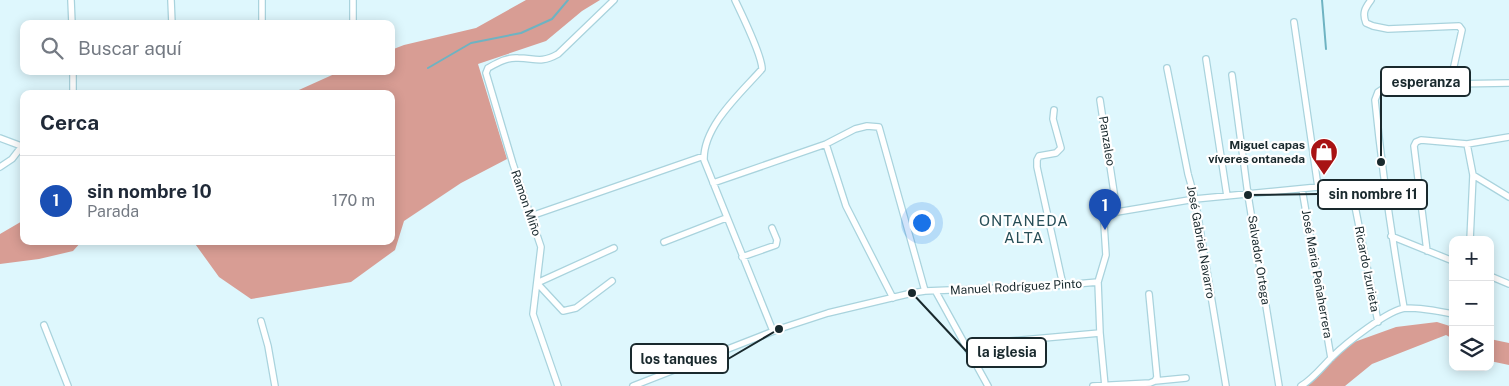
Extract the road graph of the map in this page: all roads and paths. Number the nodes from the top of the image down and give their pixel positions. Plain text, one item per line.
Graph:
1 (71, 0) edge
2 (171, 0) edge
3 (262, 0) edge
4 (353, 0) edge
5 (614, 0) edge
6 (735, 0) edge
7 (1371, 0) edge
8 (72, 20) edge
9 (172, 20) edge
10 (262, 20) edge
11 (353, 20) edge
12 (1294, 22) dead end
13 (1206, 59) dead end
14 (1167, 68) dead end
15 (73, 75) edge
16 (1232, 75) dead end
17 (1509, 83) edge
18 (1450, 84) junction
19 (73, 90) edge
20 (1100, 100) dead end
21 (1054, 110) dead end
22 (1509, 137) edge
23 (0, 138) edge
24 (826, 144) junction
25 (1467, 144) junction
26 (20, 146) edge
27 (20, 150) edge
28 (704, 156) junction
29 (0, 167) edge
30 (1473, 175) junction
31 (713, 183) junction
32 (1384, 184) junction
33 (1351, 186) junction
34 (1318, 187) junction
35 (1302, 189) junction
36 (1248, 195) junction
37 (1227, 196) junction
38 (1509, 197) edge
39 (1196, 199) junction
40 (1118, 212) junction
41 (531, 216) junction
42 (726, 218) junction
43 (772, 228) dead end
44 (1392, 236) junction
45 (1470, 236) edge
46 (664, 242) dead end
47 (614, 248) dead end
48 (1427, 251) junction
49 (742, 257) junction
50 (1449, 259) edge
51 (1494, 278) edge
52 (612, 281) dead end
53 (1098, 282) junction
54 (537, 283) junction
55 (1509, 284) edge
56 (1063, 285) junction
57 (925, 291) junction
58 (936, 292) junction
59 (1149, 294) dead end
60 (893, 298) junction
61 (1404, 308) junction
62 (1449, 313) edge
63 (261, 321) dead end
64 (1378, 322) junction
65 (44, 325) dead end
66 (773, 331) junction
67 (1100, 334) junction
68 (965, 345) junction
69 (1331, 358) junction
70 (1186, 378) dead end
71 (1156, 379) junction
72 (1104, 385) edge
73 (68, 386) edge
74 (275, 386) edge
75 (558, 386) edge
76 (633, 386) edge
77 (988, 386) edge
78 (1093, 386) edge
79 (1226, 386) edge
80 (1278, 386) edge
81 (1301, 386) edge

1 - 8 street
2 - 9 street
3 - 10 street
4 - 11 street
5 - 41 street, Ramon Miño
6 - 28 street
7 - 18 street
12 - 34 street
13 - 37 street
14 - 39 street, José Gabriel Navarro
15 - 19 street
16 - 36 street, Salvador Ortega
17 - 18 street
18 - 32 street
20 - 40 street, Panzaleo
21 - 56 street
22 - 25 street
23 - 26 street
24 - 31 street
24 - 57 street
24 - 60 street
25 - 30 street
25 - 48 street
27 - 29 street
28 - 31 street
28 - 41 street
30 - 38 street
30 - 45 street
31 - 42 street
32 - 33 street
32 - 44 street
33 - 34 street
33 - 64 street, Ricardo Izurieta
34 - 35 street
35 - 36 street
35 - 69 street, José Maria Peñaherrera
36 - 37 street
36 - 80 street, Salvador Ortega
37 - 39 street
39 - 40 street
39 - 79 street, José Gabriel Navarro
40 - 53 street, Manuel Rodríguez Pinto
41 - 54 street, Ramon Miño
42 - 46 street
42 - 49 street
43 - 49 street
44 - 48 street
44 - 61 street
47 - 54 street
48 - 50 street
49 - 66 street
51 - 55 street
52 - 54 street
53 - 56 street, Manuel Rodríguez Pinto
53 - 67 street
54 - 75 street, Ramon Miño
56 - 58 street, Manuel Rodríguez Pinto
57 - 58 street, Manuel Rodríguez Pinto
57 - 60 street, Manuel Rodríguez Pinto
58 - 68 street
59 - 71 street
60 - 66 street, Manuel Rodríguez Pinto
61 - 62 street
61 - 64 street
63 - 74 street
64 - 69 street
65 - 73 street
66 - 76 street, Manuel Rodríguez Pinto
67 - 68 street
67 - 72 street
68 - 77 street
69 - 81 street
70 - 71 street
71 - 72 street
72 - 78 street

